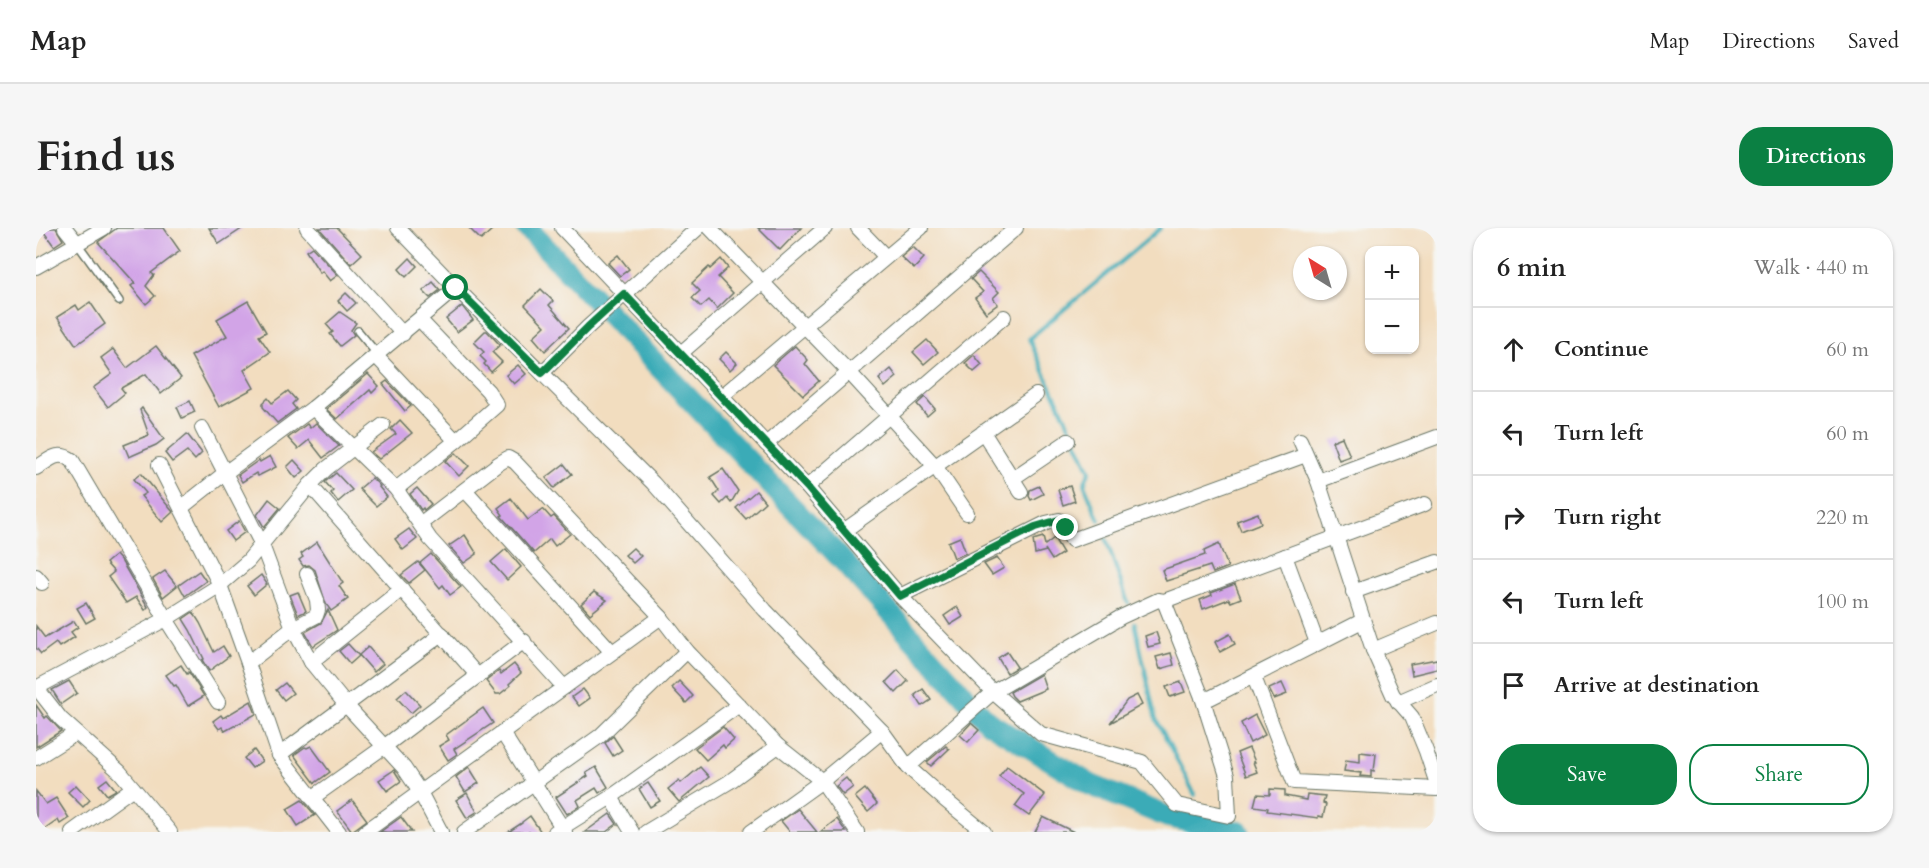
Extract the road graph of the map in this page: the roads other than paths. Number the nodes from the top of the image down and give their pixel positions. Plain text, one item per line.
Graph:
1 (65, 228) edge
2 (104, 228) edge
3 (307, 228) edge
4 (398, 228) edge
5 (562, 228) edge
6 (698, 228) edge
7 (710, 228) edge
8 (825, 228) edge
9 (858, 228) edge
10 (921, 228) edge
11 (1012, 229) edge
12 (77, 243) junction
13 (886, 257) junction
14 (36, 267) edge
15 (762, 283) junction
16 (456, 288) junction
17 (624, 294) junction
18 (119, 301) dead end
19 (1004, 317) dead end
20 (420, 320) junction
21 (805, 326) junction
22 (358, 331) dead end
23 (403, 334) junction
24 (681, 353) junction
25 (377, 355) junction
26 (849, 372) junction
27 (542, 373) junction
28 (1036, 395) dead end
29 (722, 396) junction
30 (313, 408) junction
31 (890, 416) junction
32 (383, 425) dead end
33 (202, 428) dead end
34 (983, 432) junction
35 (1437, 437) edge
36 (1300, 440) dead end
37 (456, 441) junction
38 (1068, 441) dead end
39 (766, 444) junction
40 (353, 448) junction
41 (1306, 455) junction
42 (159, 465) dead end
43 (935, 466) junction
44 (36, 468) edge
45 (225, 473) junction
46 (1012, 478) junction
47 (1318, 481) junction
48 (310, 485) junction
49 (807, 487) junction
50 (396, 489) junction
51 (465, 490) junction
52 (1021, 492) dead end
53 (1425, 504) dead end
54 (181, 508) junction
55 (967, 513) dead end
56 (420, 524) junction
57 (845, 530) junction
58 (1337, 537) junction
59 (262, 545) junction
60 (1285, 556) junction
61 (1437, 562) edge
62 (308, 574) dead end
63 (220, 585) junction
64 (402, 589) junction
65 (1353, 592) junction
66 (900, 596) junction
67 (1164, 601) junction
68 (660, 617) junction
69 (166, 619) junction
70 (1362, 621) junction
71 (1437, 623) edge
72 (292, 628) junction
73 (442, 634) junction
74 (524, 641) junction
75 (1317, 643) junction
76 (1373, 650) junction
77 (687, 651) junction
78 (612, 652) junction
79 (311, 662) junction
80 (248, 663) junction
81 (478, 676) junction
82 (1254, 677) junction
83 (1437, 685) edge
84 (36, 687) edge
85 (564, 687) junction
86 (993, 692) junction
87 (1202, 697) junction
88 (218, 702) dead end
89 (1398, 702) junction
90 (346, 705) junction
91 (739, 705) junction
92 (882, 731) junction
93 (502, 732) junction
94 (75, 733) junction
95 (385, 746) junction
96 (778, 746) junction
97 (1432, 749) edge
98 (279, 755) junction
99 (36, 758) edge
100 (908, 767) junction
101 (822, 781) junction
102 (533, 783) junction
103 (1437, 784) edge
104 (133, 788) junction
105 (1437, 789) edge
106 (420, 792) junction
107 (611, 797) junction
108 (312, 798) junction
109 (561, 830) edge
110 (72, 832) edge
111 (170, 832) edge
112 (339, 832) edge
113 (365, 832) edge
114 (441, 832) edge
115 (464, 832) edge
116 (632, 832) edge
117 (646, 832) edge
118 (751, 832) edge
119 (857, 832) edge
120 (984, 832) edge

1 - 12 street
2 - 12 street
3 - 23 street
4 - 16 street
5 - 17 street
6 - 17 street
7 - 15 street
8 - 15 street
9 - 13 street
10 - 13 street
11 - 26 street
12 - 14 street
12 - 18 lane
13 - 21 street
15 - 21 street
15 - 24 street
16 - 20 street
16 - 27 street
17 - 24 street
17 - 27 street
19 - 31 street
20 - 23 street
20 - 37 street
21 - 26 street
21 - 29 street
22 - 25 lane
23 - 25 street
24 - 29 street
25 - 30 street
25 - 37 street
26 - 31 street
26 - 39 street
27 - 92 street
28 - 34 street
29 - 39 street
30 - 40 street
30 - 45 street
31 - 43 street
31 - 49 street
32 - 40 street
33 - 45 street
34 - 43 street
34 - 46 street
35 - 47 street
36 - 41 street
37 - 50 street
38 - 46 street
39 - 49 street
40 - 48 street
40 - 50 street
41 - 47 street
41 - 66 street
42 - 54 street
43 - 55 street
43 - 57 street
44 - 69 street
45 - 54 street
45 - 59 street
46 - 52 street
47 - 58 street
48 - 59 street
48 - 64 street
49 - 57 street
50 - 56 street
51 - 56 street
51 - 68 street
51 - 78 street
53 - 58 street
54 - 63 street
56 - 74 street
57 - 66 street
58 - 60 street
58 - 65 street
59 - 63 street
59 - 72 street
60 - 67 street
60 - 75 street
61 - 65 street
62 - 72 street
63 - 69 street
63 - 80 street
64 - 73 street
64 - 79 street
65 - 70 street
66 - 86 street
67 - 86 street
67 - 87 street
68 - 77 street
68 - 78 street
69 - 84 street
69 - 88 street
70 - 75 street
70 - 76 street
71 - 76 street
72 - 79 street
72 - 80 street
73 - 81 street
73 - 90 street
74 - 81 street
74 - 85 street
75 - 82 street
76 - 89 street
77 - 91 street
77 - 102 street
78 - 85 street
79 - 90 street
80 - 98 street
81 - 95 street
82 - 87 street
82 - 105 street
83 - 89 street
84 - 94 street
85 - 93 street
86 - 87 street
86 - 100 street
89 - 97 street
90 - 95 street
90 - 98 street
91 - 96 street
91 - 107 street
92 - 100 street
92 - 101 street
93 - 102 street
93 - 106 street
94 - 99 street
94 - 104 street
95 - 106 street
95 - 108 street
96 - 101 street
96 - 117 street
97 - 103 street
98 - 108 street
100 - 120 street
101 - 118 street
101 - 119 street
102 - 109 street
102 - 115 street
104 - 110 street
104 - 111 street
106 - 113 street
106 - 114 street
107 - 109 street
107 - 116 street
108 - 112 street

